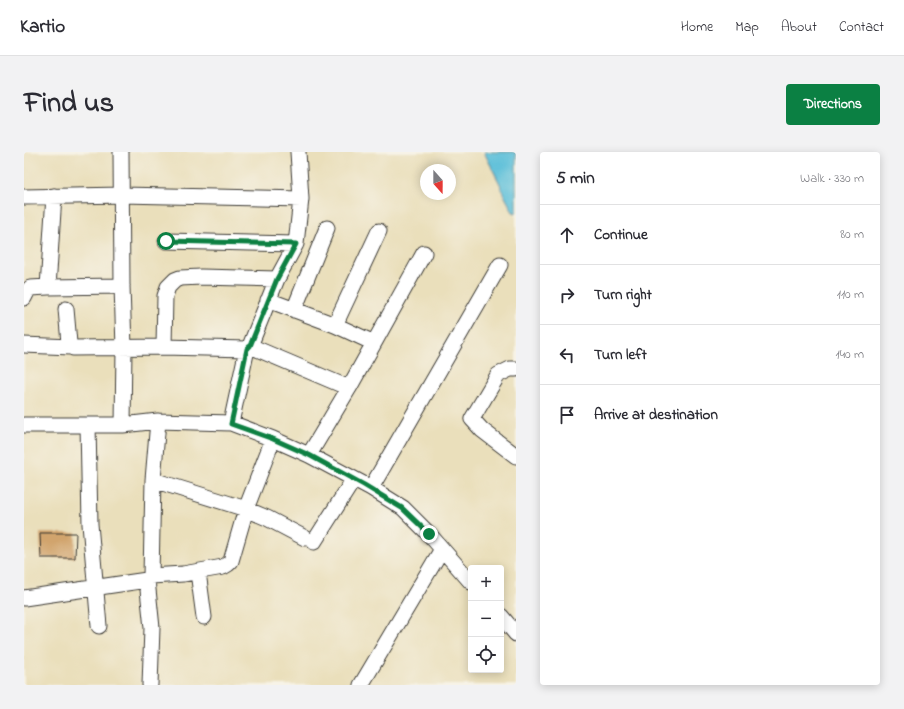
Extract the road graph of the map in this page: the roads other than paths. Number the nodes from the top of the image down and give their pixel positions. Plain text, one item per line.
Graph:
1 (122, 152) edge
2 (298, 152) edge
3 (122, 195) junction
4 (54, 196) junction
5 (24, 197) edge
6 (301, 199) junction
7 (327, 228) dead end
8 (379, 231) dead end
9 (166, 241) dead end
10 (296, 244) junction
11 (424, 253) dead end
12 (500, 265) dead end
13 (277, 279) junction
14 (122, 286) junction
15 (48, 287) junction
16 (24, 298) edge
17 (268, 300) junction
18 (66, 310) dead end
19 (294, 310) junction
20 (335, 325) junction
21 (374, 343) junction
22 (24, 345) edge
23 (71, 347) junction
24 (164, 347) junction
25 (124, 348) junction
26 (248, 348) junction
27 (516, 369) edge
28 (349, 388) junction
29 (158, 421) junction
30 (231, 424) junction
31 (24, 425) edge
32 (88, 425) junction
33 (123, 425) junction
34 (273, 439) junction
35 (309, 455) junction
36 (516, 456) edge
37 (354, 479) junction
38 (153, 480) junction
39 (371, 488) junction
40 (246, 510) junction
41 (442, 549) junction
42 (198, 572) junction
43 (149, 578) junction
44 (468, 579) edge
45 (96, 587) junction
46 (24, 598) edge
47 (204, 617) dead end
48 (504, 620) edge
49 (99, 626) dead end
50 (516, 634) edge
51 (150, 685) edge
52 (361, 685) edge

1 - 3 street
2 - 6 street
3 - 4 street
3 - 6 street
3 - 14 street
4 - 5 street
4 - 15 street
6 - 10 street
7 - 19 street
8 - 20 street
9 - 10 street
10 - 13 street
11 - 21 street
12 - 39 street
13 - 17 street
13 - 24 street
14 - 15 street
14 - 25 street
15 - 16 street
17 - 19 street
17 - 26 street
18 - 23 street
19 - 20 street
20 - 21 street
21 - 28 street
22 - 23 street
23 - 25 street
24 - 25 street
24 - 26 street
25 - 33 street
26 - 28 street
26 - 30 street
27 - 36 street
28 - 35 street
29 - 30 street
29 - 33 street
29 - 38 street
30 - 34 street
31 - 32 street
32 - 33 street
32 - 45 street
34 - 35 street
34 - 40 street
35 - 37 street
37 - 39 street
37 - 40 street
38 - 40 street
38 - 43 street
39 - 41 street
40 - 42 street
41 - 44 street
41 - 52 street
42 - 43 street
42 - 47 street
43 - 45 street
43 - 51 street
45 - 46 street
45 - 49 street
48 - 50 street

